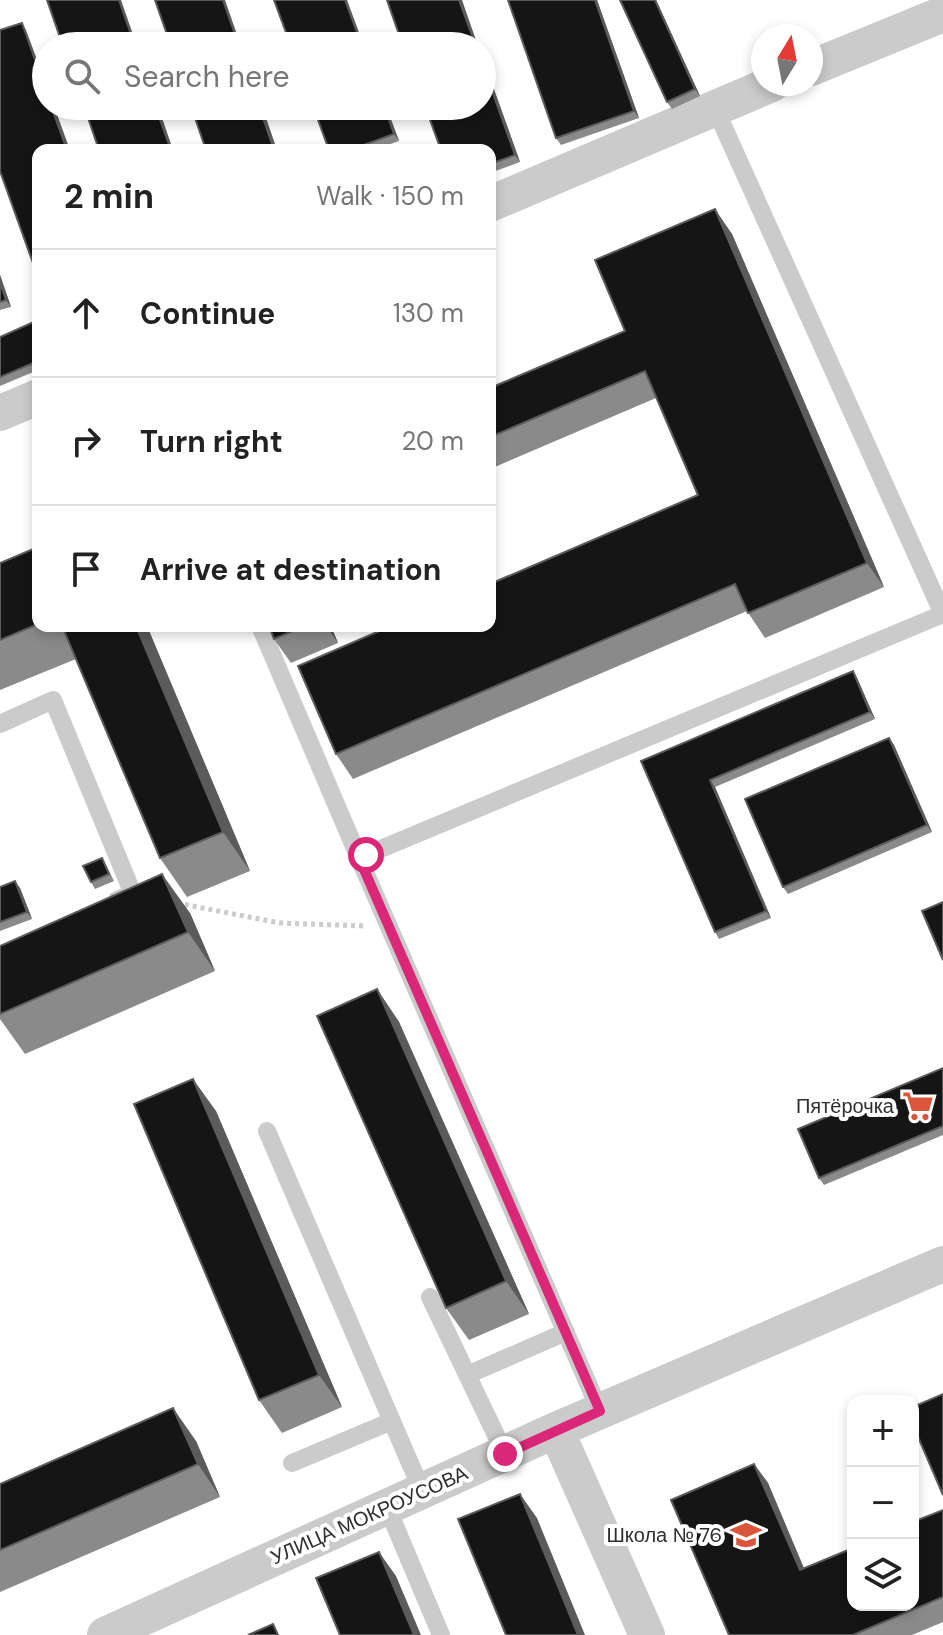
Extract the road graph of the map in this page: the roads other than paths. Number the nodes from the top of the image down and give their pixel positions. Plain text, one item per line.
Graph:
1 (943, 14) edge
2 (823, 63) edge
3 (751, 93) edge
4 (715, 108) junction
5 (496, 201) edge
6 (32, 400) edge
7 (0, 413) edge
8 (263, 632) edge
9 (0, 724) edge
10 (359, 858) junction
11 (106, 905) edge
12 (267, 1131) dead end
13 (943, 1264) edge
14 (430, 1297) edge
15 (566, 1332) junction
16 (467, 1375) junction
17 (600, 1411) junction
18 (392, 1421) junction
19 (556, 1430) junction
20 (505, 1454) junction
21 (292, 1463) dead end
22 (422, 1491) junction
23 (387, 1507) junction
24 (105, 1635) edge
25 (441, 1635) edge
26 (647, 1635) edge

1 - 2 street
3 - 4 street
4 - 5 street
4 - 10 lane
6 - 7 street
8 - 10 lane
9 - 11 lane
10 - 15 lane
12 - 18 lane
13 - 17 street, УЛИЦА МОКРОУСОВА
14 - 16 lane
15 - 16 lane
15 - 17 lane
16 - 20 lane
17 - 19 street, УЛИЦА МОКРОУСОВА
18 - 21 lane
18 - 22 lane
19 - 20 street, УЛИЦА МОКРОУСОВА
19 - 26 street
20 - 22 street, УЛИЦА МОКРОУСОВА
22 - 23 street, УЛИЦА МОКРОУСОВА
23 - 24 street, УЛИЦА МОКРОУСОВА
23 - 25 lane

